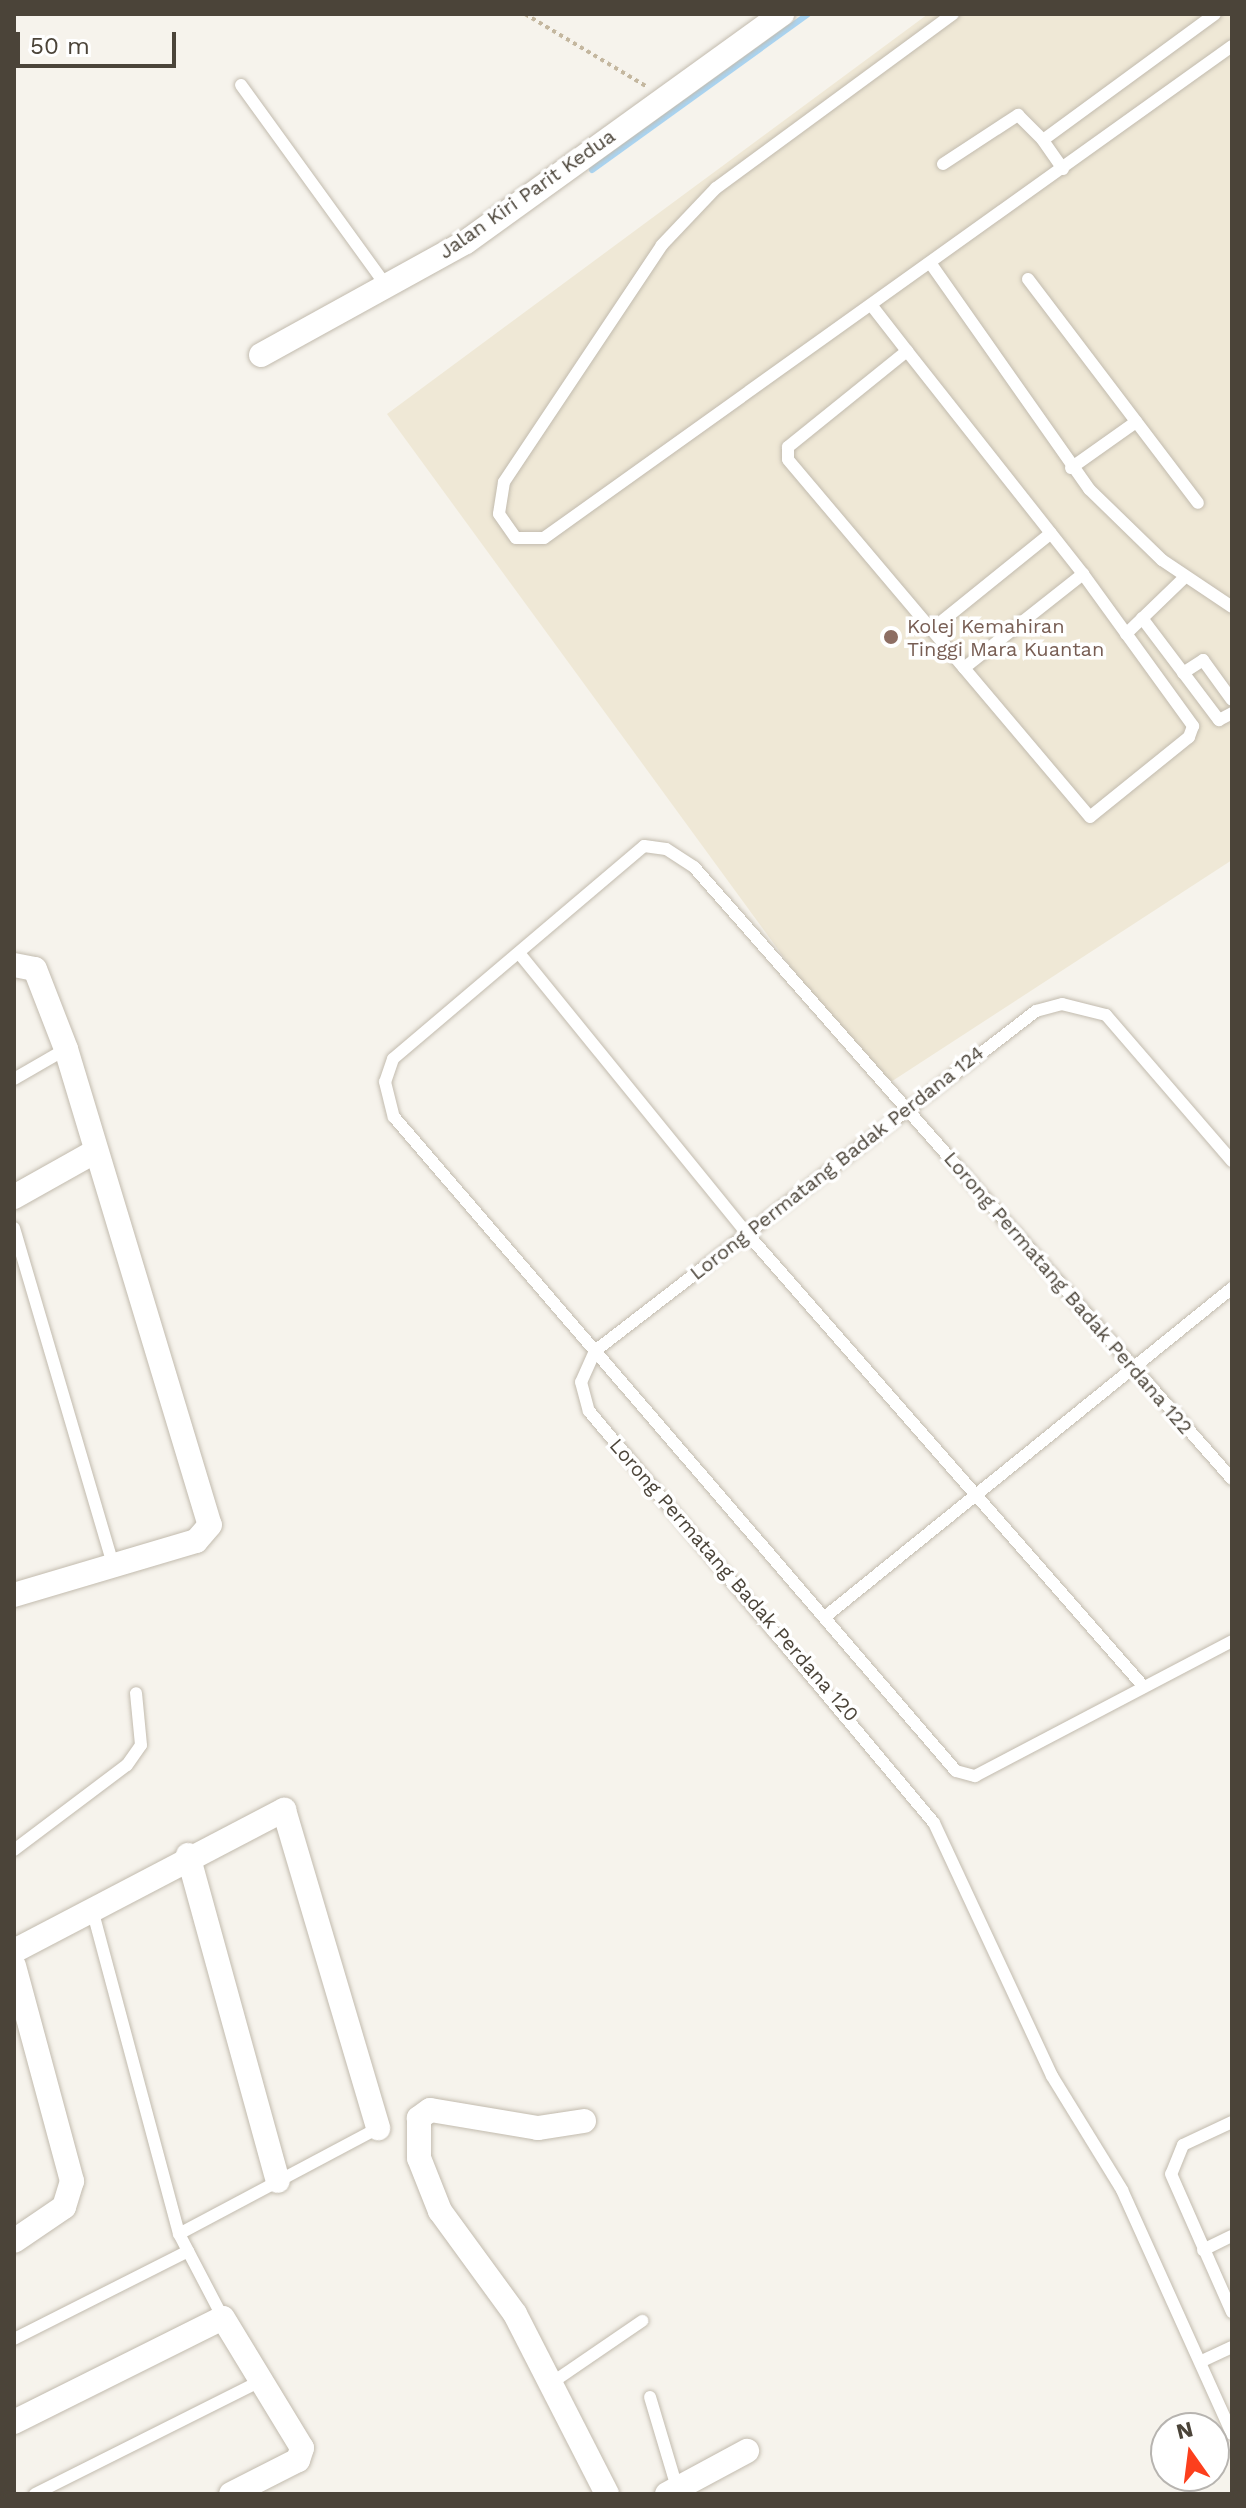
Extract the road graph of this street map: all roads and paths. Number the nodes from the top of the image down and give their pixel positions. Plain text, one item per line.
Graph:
1 (525, 14) edge
2 (782, 14) edge
3 (953, 14) edge
4 (1215, 14) edge
5 (1232, 46) edge
6 (241, 85) dead end
7 (666, 96) junction
8 (1043, 140) junction
9 (943, 164) dead end
10 (1063, 169) junction
11 (931, 264) junction
12 (1028, 279) dead end
13 (387, 287) junction
14 (872, 306) junction
15 (907, 351) junction
16 (261, 355) dead end
17 (1136, 422) junction
18 (1071, 468) junction
19 (1198, 503) dead end
20 (1051, 533) junction
21 (1083, 574) junction
22 (1185, 577) junction
23 (1232, 607) edge
24 (1142, 618) junction
25 (931, 630) junction
26 (1126, 634) junction
27 (964, 668) junction
28 (1183, 673) junction
29 (1232, 700) edge
30 (1232, 713) edge
31 (519, 953) junction
32 (14, 965) edge
33 (66, 1049) junction
34 (14, 1079) edge
35 (904, 1106) junction
36 (96, 1151) junction
37 (1232, 1161) edge
38 (14, 1197) edge
39 (14, 1228) edge
40 (744, 1230) junction
41 (1232, 1288) edge
42 (595, 1351) junction
43 (1132, 1366) junction
44 (1232, 1479) edge
45 (976, 1496) junction
46 (114, 1567) junction
47 (15, 1592) edge
48 (826, 1616) junction
49 (1232, 1641) edge
50 (1143, 1686) junction
51 (136, 1693) dead end
52 (14, 1850) edge
53 (188, 1855) junction
54 (91, 1908) junction
55 (14, 1951) edge
56 (14, 1966) edge
57 (584, 2121) dead end
58 (1232, 2122) edge
59 (378, 2128) joint
60 (278, 2181) junction
61 (179, 2234) junction
62 (1232, 2236) edge
63 (14, 2241) edge
64 (1203, 2250) junction
65 (188, 2251) junction
66 (1232, 2312) edge
67 (223, 2318) junction
68 (642, 2321) dead end
69 (14, 2339) edge
70 (1232, 2347) edge
71 (1202, 2361) junction
72 (261, 2381) junction
73 (550, 2384) junction
74 (650, 2397) dead end
75 (14, 2422) edge
76 (1232, 2434) edge
77 (747, 2451) dead end
78 (674, 2492) edge
79 (35, 2494) edge
80 (231, 2494) edge
81 (607, 2494) edge

1 - 7 path
2 - 7 street, Jalan Kiri Parit Kedua
3 - 14 lane
4 - 8 lane
5 - 10 lane
6 - 13 lane
7 - 13 street, Jalan Kiri Parit Kedua
8 - 9 lane
8 - 10 lane
10 - 11 lane
11 - 14 lane
11 - 18 lane
12 - 17 lane
13 - 16 street, Jalan Kiri Parit Kedua
14 - 15 lane
15 - 20 lane
15 - 25 lane
17 - 18 lane
17 - 19 lane
18 - 22 lane
20 - 21 lane
20 - 25 lane
21 - 26 lane
21 - 27 lane
22 - 23 lane
22 - 24 lane
24 - 26 lane
24 - 28 lane
25 - 27 lane
26 - 27 lane
28 - 29 lane
28 - 30 lane
31 - 35 lane, Lorong Permatang Badak Perdana 122
31 - 40 lane
31 - 42 lane, Lorong Permatang Badak Perdana 122
32 - 33 street
33 - 34 lane
33 - 36 street
35 - 37 lane, Lorong Permatang Badak Perdana 124
35 - 40 lane, Lorong Permatang Badak Perdana 124
35 - 43 lane, Lorong Permatang Badak Perdana 122
36 - 38 street
36 - 46 street
39 - 46 lane
40 - 42 lane, Lorong Permatang Badak Perdana 124
40 - 45 lane
41 - 43 lane
42 - 48 lane, Lorong Permatang Badak Perdana 122
42 - 71 lane, Lorong Permatang Badak Perdana 120
43 - 44 lane, Lorong Permatang Badak Perdana 122
43 - 45 lane
45 - 48 lane
45 - 50 lane
46 - 47 street
48 - 50 lane, Lorong Permatang Badak Perdana 122
49 - 50 lane
51 - 52 lane
53 - 54 street
53 - 59 street
53 - 60 street
54 - 55 street
54 - 61 lane
56 - 63 street
57 - 73 street
58 - 64 lane
59 - 60 lane
60 - 61 lane
61 - 65 lane
62 - 64 lane
64 - 66 lane
65 - 67 lane
65 - 69 lane
67 - 72 street
67 - 75 street
68 - 73 lane
70 - 71 lane
71 - 76 lane, Lorong Permatang Badak Perdana 120
72 - 79 lane
72 - 80 street
73 - 81 street
74 - 78 lane
77 - 78 street

